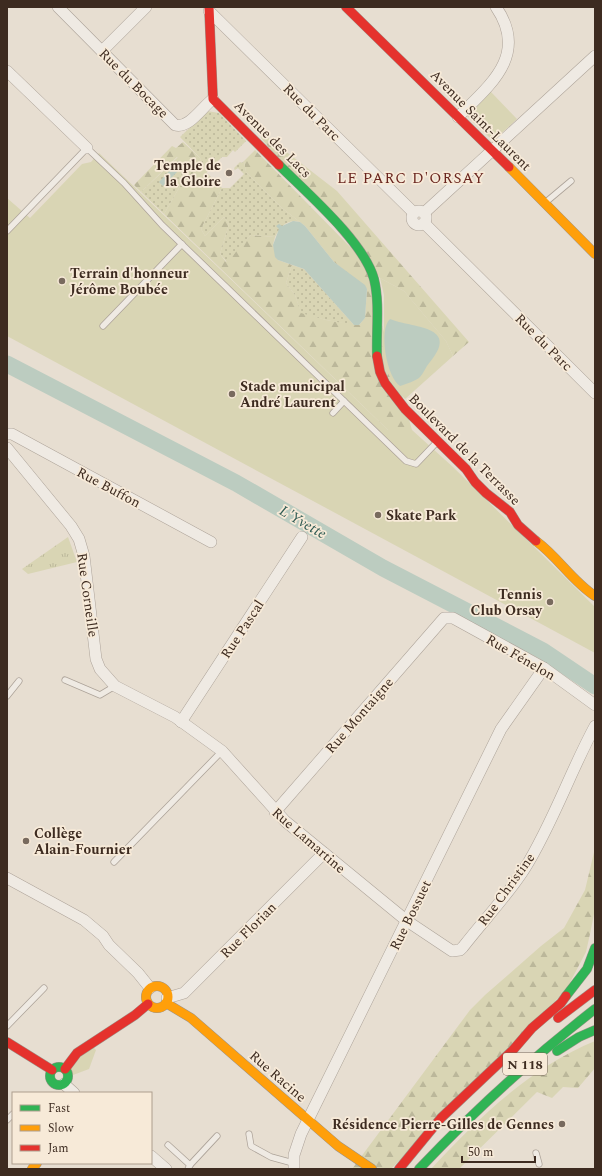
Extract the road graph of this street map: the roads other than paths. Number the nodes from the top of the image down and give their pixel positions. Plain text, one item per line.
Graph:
1 (58, 7) edge
2 (146, 7) edge
3 (346, 7) edge
4 (496, 7) edge
5 (209, 9) edge
6 (102, 51) junction
7 (595, 56) edge
8 (7, 71) edge
9 (213, 99) junction
10 (458, 117) junction
11 (87, 148) junction
12 (493, 150) junction
13 (571, 181) dead end
14 (544, 203) junction
15 (421, 216) junction
16 (7, 231) edge
17 (182, 244) junction
18 (595, 254) edge
19 (371, 268) joint
20 (103, 326) dead end
21 (595, 393) edge
22 (344, 401) junction
23 (333, 413) dead end
24 (7, 434) edge
25 (438, 441) junction
26 (7, 448) edge
27 (302, 537) dead end
28 (211, 542) dead end
29 (595, 596) edge
30 (444, 618) joint
31 (544, 668) junction
32 (19, 680) dead end
33 (65, 680) dead end
34 (115, 686) junction
35 (7, 696) edge
36 (595, 705) edge
37 (181, 722) junction
38 (595, 726) edge
39 (222, 750) junction
40 (275, 812) junction
41 (324, 853) junction
42 (114, 862) dead end
43 (7, 878) edge
44 (407, 921) junction
45 (595, 948) edge
46 (44, 988) dead end
47 (150, 988) junction
48 (595, 990) edge
49 (167, 1001) junction
50 (148, 1004) junction
51 (595, 1009) edge
52 (7, 1026) edge
53 (595, 1030) edge
54 (7, 1042) edge
55 (513, 1050) junction
56 (65, 1069) junction
57 (52, 1070) junction
58 (59, 1087) edge
59 (72, 1092) edge
60 (308, 1120) junction
61 (459, 1125) junction
62 (249, 1134) dead end
63 (217, 1136) dead end
64 (168, 1145) dead end
65 (536, 1153) dead end
66 (152, 1157) edge
67 (539, 1164) dead end
68 (294, 1166) edge
69 (189, 1167) edge
70 (166, 1169) edge
71 (372, 1169) edge
72 (399, 1169) edge
73 (419, 1169) edge

1 - 6 street, Rue du Bocage
2 - 6 street
3 - 10 main road, Avenue Saint-Laurent
4 - 10 street
5 - 9 main road, Avenue des Lacs
5 - 15 street, Rue du Parc
6 - 9 street, Rue du Bocage
7 - 12 street
8 - 11 street
9 - 19 main road, Avenue des Lacs
10 - 12 main road, Avenue Saint-Laurent
11 - 16 lane
11 - 17 lane
12 - 14 main road, Avenue Saint-Laurent
12 - 15 street
13 - 14 lane
14 - 18 main road, Avenue Saint-Laurent
15 - 21 street, Rue du Parc
17 - 20 lane
17 - 22 lane
19 - 25 main road, Boulevard de la Terrasse
22 - 23 lane
22 - 25 lane
24 - 28 street, Rue Buffon
25 - 29 main road, Boulevard de la Terrasse
26 - 34 street, Rue Corneille
27 - 37 street, Rue Pascal
30 - 31 street, Rue Fénelon
30 - 40 street, Rue Montaigne
31 - 36 street, Rue Fénelon
31 - 44 street, Rue Bossuet
32 - 35 lane
33 - 34 lane
34 - 37 street, Rue Corneille
37 - 39 street, Rue Lamartine
38 - 44 street, Rue Christine
39 - 40 street, Rue Lamartine
39 - 42 lane
40 - 41 street, Rue Lamartine
41 - 44 street, Rue Lamartine
41 - 49 street, Rue Florian
43 - 47 street
44 - 60 street, Rue Bossuet
45 - 55 main road
46 - 52 lane
47 - 49 main road
47 - 50 main road
48 - 55 main road, N 118
49 - 50 main road
49 - 60 main road, Rue Racine
50 - 56 main road
51 - 61 main road, N 118
53 - 61 main road
54 - 57 main road
55 - 72 main road, N 118
56 - 57 main road
56 - 58 main road
57 - 58 main road
58 - 59 street
60 - 68 street, Rue Bossuet
60 - 71 main road, Rue Racine
61 - 73 main road, N 118
62 - 68 lane
63 - 69 lane
64 - 69 lane
65 - 67 lane
66 - 70 street

